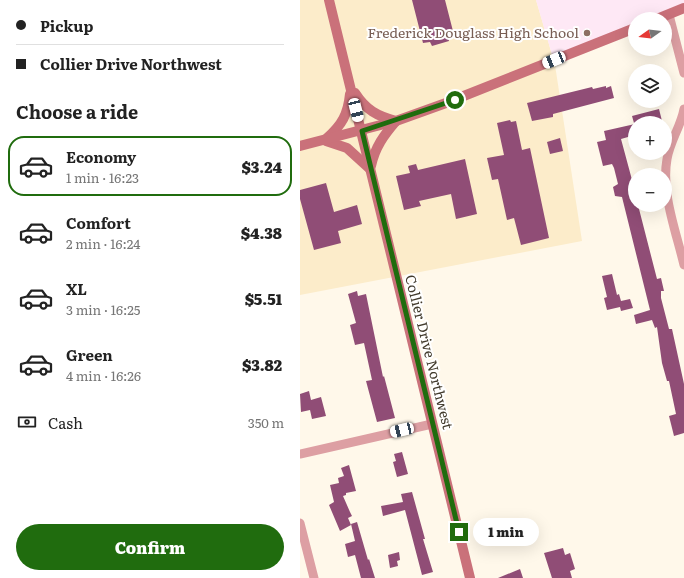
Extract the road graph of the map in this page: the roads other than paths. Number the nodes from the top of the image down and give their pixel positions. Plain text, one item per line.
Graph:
1 (329, 0) edge
2 (684, 8) edge
3 (672, 14) edge
4 (672, 27) edge
5 (628, 31) edge
6 (684, 73) edge
7 (351, 88) junction
8 (684, 109) edge
9 (396, 121) junction
10 (362, 131) junction
11 (325, 140) junction
12 (300, 146) edge
13 (371, 169) junction
14 (684, 265) edge
15 (432, 424) junction
16 (300, 454) edge
17 (300, 523) edge
18 (314, 578) edge
19 (470, 578) edge

1 - 7 main road, Collier Drive Northwest
2 - 3 main road
4 - 6 street
5 - 9 main road
7 - 9 main road
7 - 10 main road, Collier Drive Northwest
7 - 11 main road
8 - 14 street
9 - 10 main road
9 - 13 main road
10 - 11 main road
10 - 13 main road, Collier Drive Northwest
11 - 12 main road
11 - 13 main road
13 - 15 main road, Collier Drive Northwest
15 - 16 street
15 - 19 main road, Collier Drive Northwest
17 - 18 street

